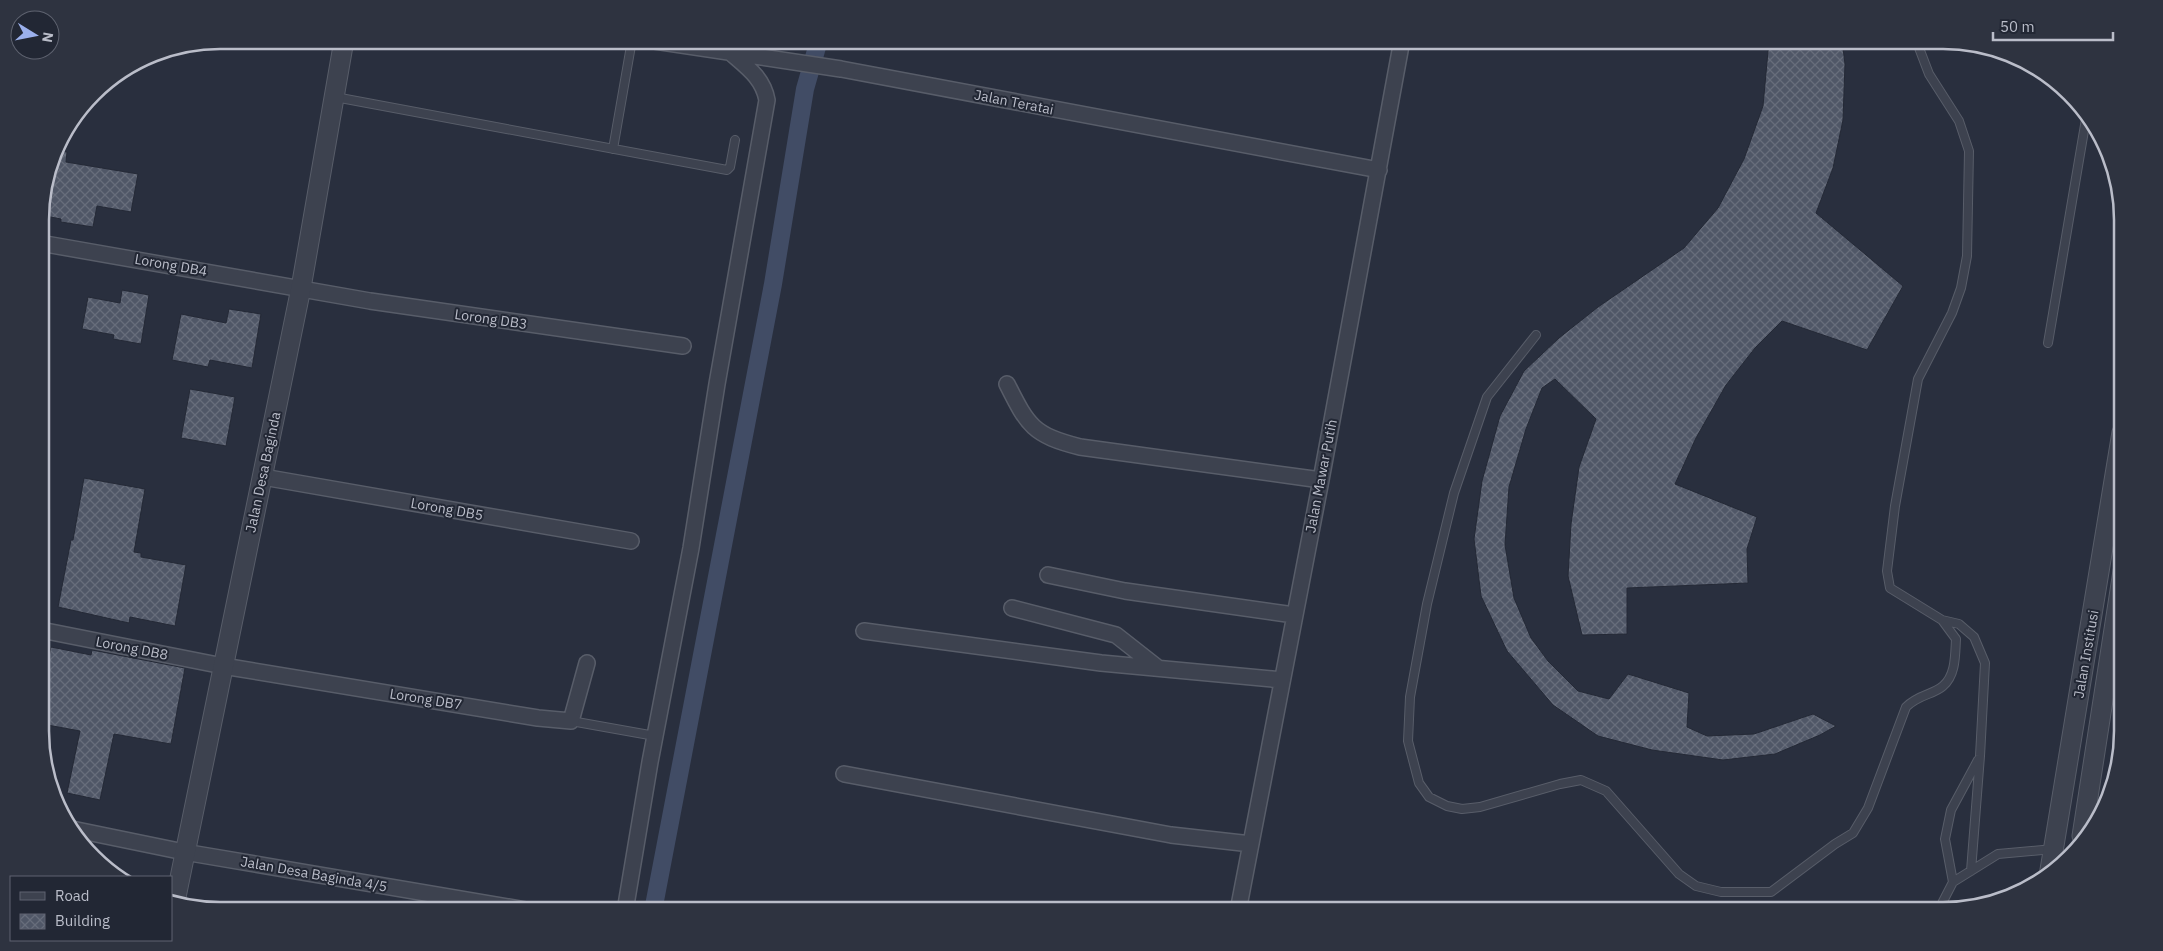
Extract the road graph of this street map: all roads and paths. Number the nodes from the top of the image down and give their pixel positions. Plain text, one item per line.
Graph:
1 (343, 49) edge
2 (630, 49) edge
3 (705, 49) edge
4 (1400, 49) edge
5 (1920, 49) edge
6 (731, 53) junction
7 (335, 97) junction
8 (2085, 125) edge
9 (735, 140) dead end
10 (613, 149) junction
11 (1379, 170) junction
12 (49, 245) edge
13 (301, 288) junction
14 (1536, 335) dead end
15 (2048, 343) dead end
16 (683, 346) dead end
17 (1007, 384) dead end
18 (263, 477) junction
19 (1321, 480) junction
20 (2114, 529) edge
21 (631, 540) dead end
22 (1048, 576) dead end
23 (1012, 608) dead end
24 (1294, 615) junction
25 (1942, 620) junction
26 (2114, 625) edge
27 (864, 631) dead end
28 (49, 632) edge
29 (2114, 635) edge
30 (2112, 638) junction
31 (587, 663) dead end
32 (223, 666) junction
33 (1158, 668) junction
34 (1282, 680) junction
35 (571, 721) junction
36 (655, 736) junction
37 (1980, 756) junction
38 (844, 774) dead end
39 (2083, 829) edge
40 (81, 831) edge
41 (1251, 844) junction
42 (2053, 849) junction
43 (184, 852) junction
44 (2051, 864) edge
45 (1971, 871) junction
46 (1953, 882) junction
47 (176, 896) edge
48 (479, 902) edge
49 (627, 902) edge
50 (1240, 902) edge
51 (1943, 902) edge

1 - 7 street, Jalan Desa Baginda
2 - 10 lane
3 - 6 street, Jalan Teratai
4 - 11 street, Jalan Mawar Putih
5 - 25 lane
6 - 11 street, Jalan Teratai
6 - 36 street
7 - 10 lane
7 - 13 street, Jalan Desa Baginda
8 - 15 lane
9 - 10 lane
11 - 19 street, Jalan Mawar Putih
12 - 13 street, Lorong DB4
13 - 16 street, Lorong DB3
13 - 18 street, Jalan Desa Baginda
14 - 25 lane
17 - 19 street
18 - 21 street, Lorong DB5
18 - 32 street, Jalan Desa Baginda
19 - 24 street, Jalan Mawar Putih
20 - 42 street, Jalan Institusi
22 - 24 street
23 - 33 street
24 - 34 street, Jalan Mawar Putih
25 - 37 lane
26 - 30 street, Jalan Institusi
27 - 33 street
28 - 32 street, Lorong DB8
29 - 30 street
30 - 39 street, Jalan Institusi
31 - 35 street
32 - 35 street, Lorong DB7
32 - 43 street, Jalan Desa Baginda
33 - 34 street
34 - 41 street, Jalan Mawar Putih
35 - 36 lane
36 - 49 street
37 - 45 lane
37 - 46 lane
38 - 41 street
40 - 43 street, Jalan Desa Baginda 4/5
41 - 50 street, Jalan Mawar Putih
42 - 44 street, Jalan Institusi
42 - 45 lane
43 - 47 street, Jalan Desa Baginda
43 - 48 street, Jalan Desa Baginda 4/5
45 - 46 lane
46 - 51 lane

